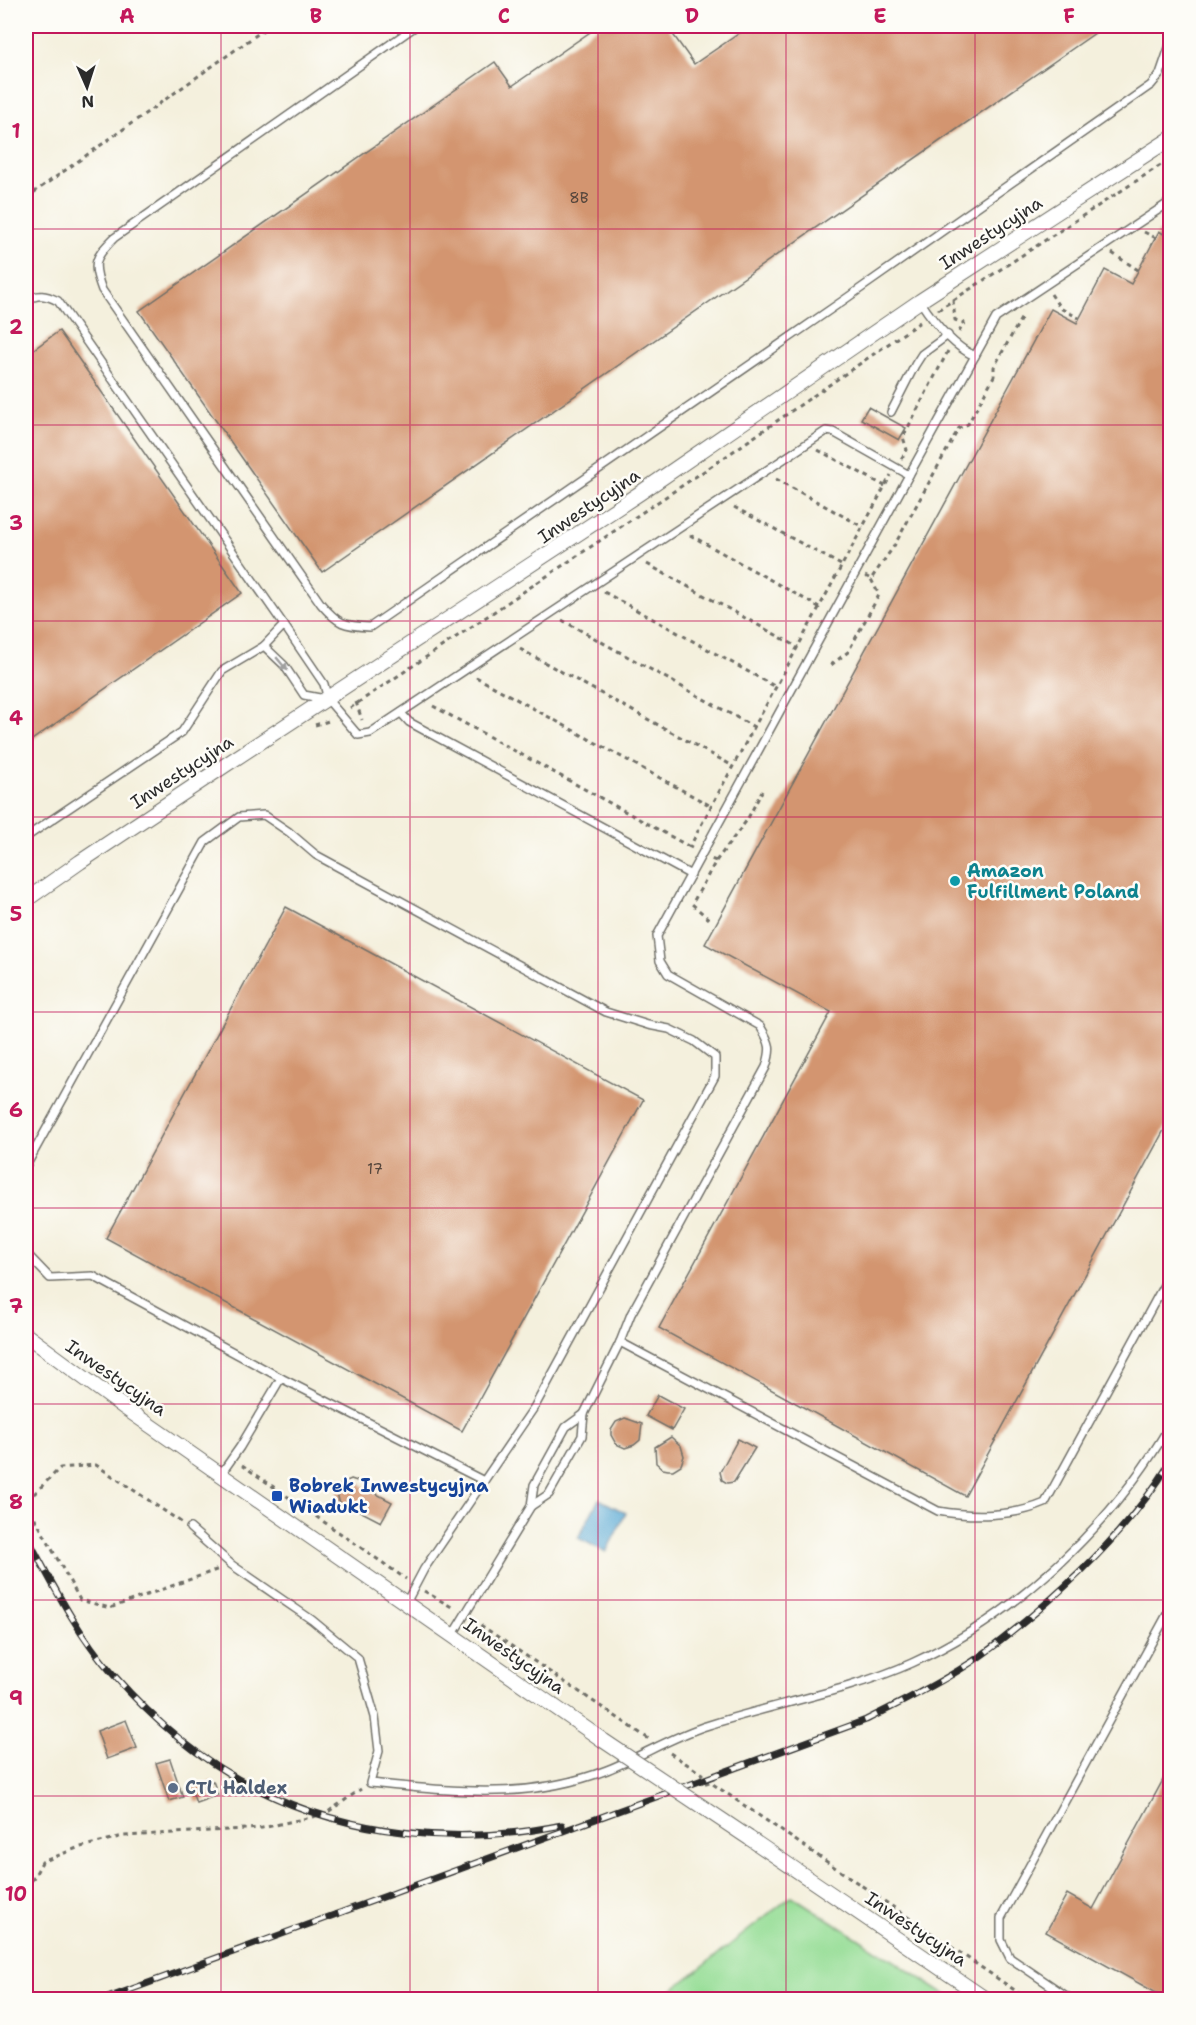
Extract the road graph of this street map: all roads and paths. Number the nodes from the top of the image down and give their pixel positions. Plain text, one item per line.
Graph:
1 (269, 26) edge
2 (416, 26) edge
3 (1170, 45) edge
4 (1170, 139) edge
5 (26, 198) edge
6 (1170, 202) edge
7 (1112, 253) dead end
8 (1138, 270) dead end
9 (1051, 294) dead end
10 (953, 300) dead end
11 (26, 301) edge
12 (920, 301) junction
13 (1080, 318) dead end
14 (951, 338) junction
15 (975, 356) junction
16 (891, 412) dead end
17 (818, 450) dead end
18 (896, 466) junction
19 (909, 475) junction
20 (776, 479) dead end
21 (885, 486) junction
22 (863, 527) junction
23 (690, 536) dead end
24 (647, 564) dead end
25 (871, 579) dead end
26 (604, 592) dead end
27 (819, 607) junction
28 (562, 620) dead end
29 (284, 625) junction
30 (264, 646) junction
31 (798, 647) junction
32 (520, 649) dead end
33 (831, 665) dead end
34 (476, 677) dead end
35 (776, 687) junction
36 (328, 700) junction
37 (356, 702) dead end
38 (433, 705) dead end
39 (401, 713) junction
40 (359, 715) dead end
41 (754, 727) junction
42 (733, 766) junction
43 (762, 791) dead end
44 (711, 806) junction
45 (26, 837) edge
46 (690, 847) junction
47 (702, 854) junction
48 (716, 861) junction
49 (691, 875) junction
50 (26, 900) edge
51 (709, 919) dead end
52 (26, 1166) edge
53 (26, 1253) edge
54 (1170, 1275) edge
55 (26, 1335) edge
56 (620, 1342) junction
57 (280, 1377) junction
58 (584, 1414) junction
59 (1170, 1425) edge
60 (233, 1458) junction
61 (221, 1474) junction
62 (484, 1481) junction
63 (26, 1500) edge
64 (531, 1506) junction
65 (190, 1528) joint
66 (232, 1565) junction
67 (414, 1585) junction
68 (406, 1603) junction
69 (1170, 1609) edge
70 (466, 1615) junction
71 (452, 1636) junction
72 (658, 1745) junction
73 (370, 1783) junction
74 (26, 1887) edge
75 (987, 2000) edge
76 (1029, 2000) edge
77 (1072, 2000) edge

1 - 5 path
2 - 3 lane
4 - 12 street, Inwestycyjna
6 - 15 lane
7 - 8 path
9 - 13 path
10 - 14 path
11 - 29 lane
12 - 14 lane
12 - 36 street, Inwestycyjna
14 - 15 lane
14 - 16 lane
14 - 18 path
15 - 19 lane
17 - 21 path
18 - 19 lane
18 - 21 path
18 - 39 lane
19 - 47 lane
20 - 22 path
21 - 22 path
22 - 27 path
23 - 27 path
24 - 31 path
25 - 33 path
26 - 35 path
27 - 31 path
28 - 41 path
29 - 30 lane
29 - 36 lane
30 -> 36 lane
30 - 45 lane
31 - 35 path
32 - 42 path
34 - 44 path
35 - 41 path
36 - 39 lane
36 - 50 street, Inwestycyjna
37 - 40 path
38 - 46 path
39 - 49 lane
41 - 42 path
42 - 44 path
43 - 48 path
44 - 46 path
46 - 47 path
47 - 48 path
47 - 49 lane
48 - 51 path
49 - 56 lane
52 - 62 lane
53 - 57 lane
54 - 56 lane
55 - 61 street, Inwestycyjna
56 - 58 lane
57 - 60 lane
57 - 62 lane
58 - 64 lane
58 - 64 lane
59 - 72 lane
60 - 61 lane
60 - 67 path
61 - 68 street, Inwestycyjna
62 - 67 lane
63 - 65 path
63 - 66 path
64 - 70 lane
65 - 66 lane
66 - 73 lane
67 - 68 lane
67 - 70 path
68 - 71 street, Inwestycyjna
69 - 77 lane
70 - 71 lane
70 - 72 path
71 - 75 street, Inwestycyjna, bridge
72 - 73 lane
72 - 76 path
73 - 74 path

